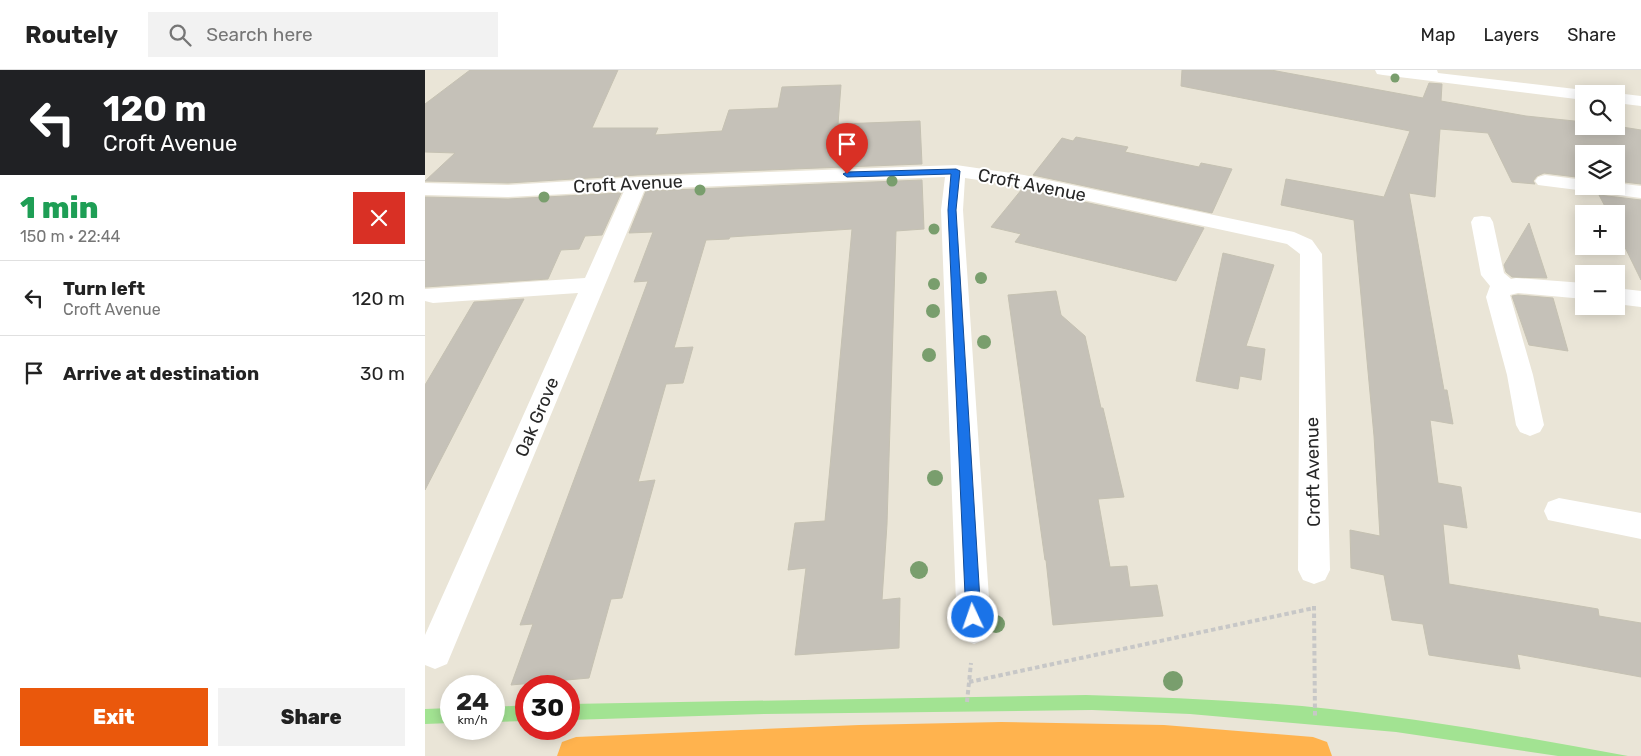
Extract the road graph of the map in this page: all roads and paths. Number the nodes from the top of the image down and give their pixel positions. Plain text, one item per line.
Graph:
1 (1383, 70) edge
2 (1430, 73) edge
3 (1575, 94) edge
4 (1625, 99) edge
5 (1641, 101) edge
6 (956, 171) junction
7 (1545, 181) dead end
8 (638, 183) junction
9 (1575, 185) edge
10 (425, 189) edge
11 (1625, 190) edge
12 (1641, 192) edge
13 (1482, 222) dead end
14 (595, 285) junction
15 (1505, 287) junction
16 (1575, 290) edge
17 (433, 295) dead end
18 (1625, 297) edge
19 (1641, 299) edge
20 (1530, 425) dead end
21 (1559, 511) dead end
22 (1641, 526) edge
23 (1314, 570) joint
24 (1314, 608) junction
25 (974, 628) joint
26 (435, 652) dead end
27 (969, 682) junction
28 (1314, 741) edge
29 (963, 742) junction
30 (1090, 749) edge
31 (576, 756) edge

1 - 2 street
2 - 3 street
4 - 5 street
6 - 8 street, Croft Avenue
6 - 23 street, Croft Avenue
6 - 25 street
7 - 9 street
8 - 10 street, Croft Avenue
8 - 14 street, Oak Grove
11 - 12 street
13 - 15 street
14 - 17 street
14 - 26 street, Oak Grove
15 - 16 street
15 - 20 street
18 - 19 street
21 - 22 street
23 - 24 path
24 - 27 path
24 - 28 path
25 - 27 path
27 - 29 path
28 - 30 highway
29 - 30 highway
29 - 31 highway

